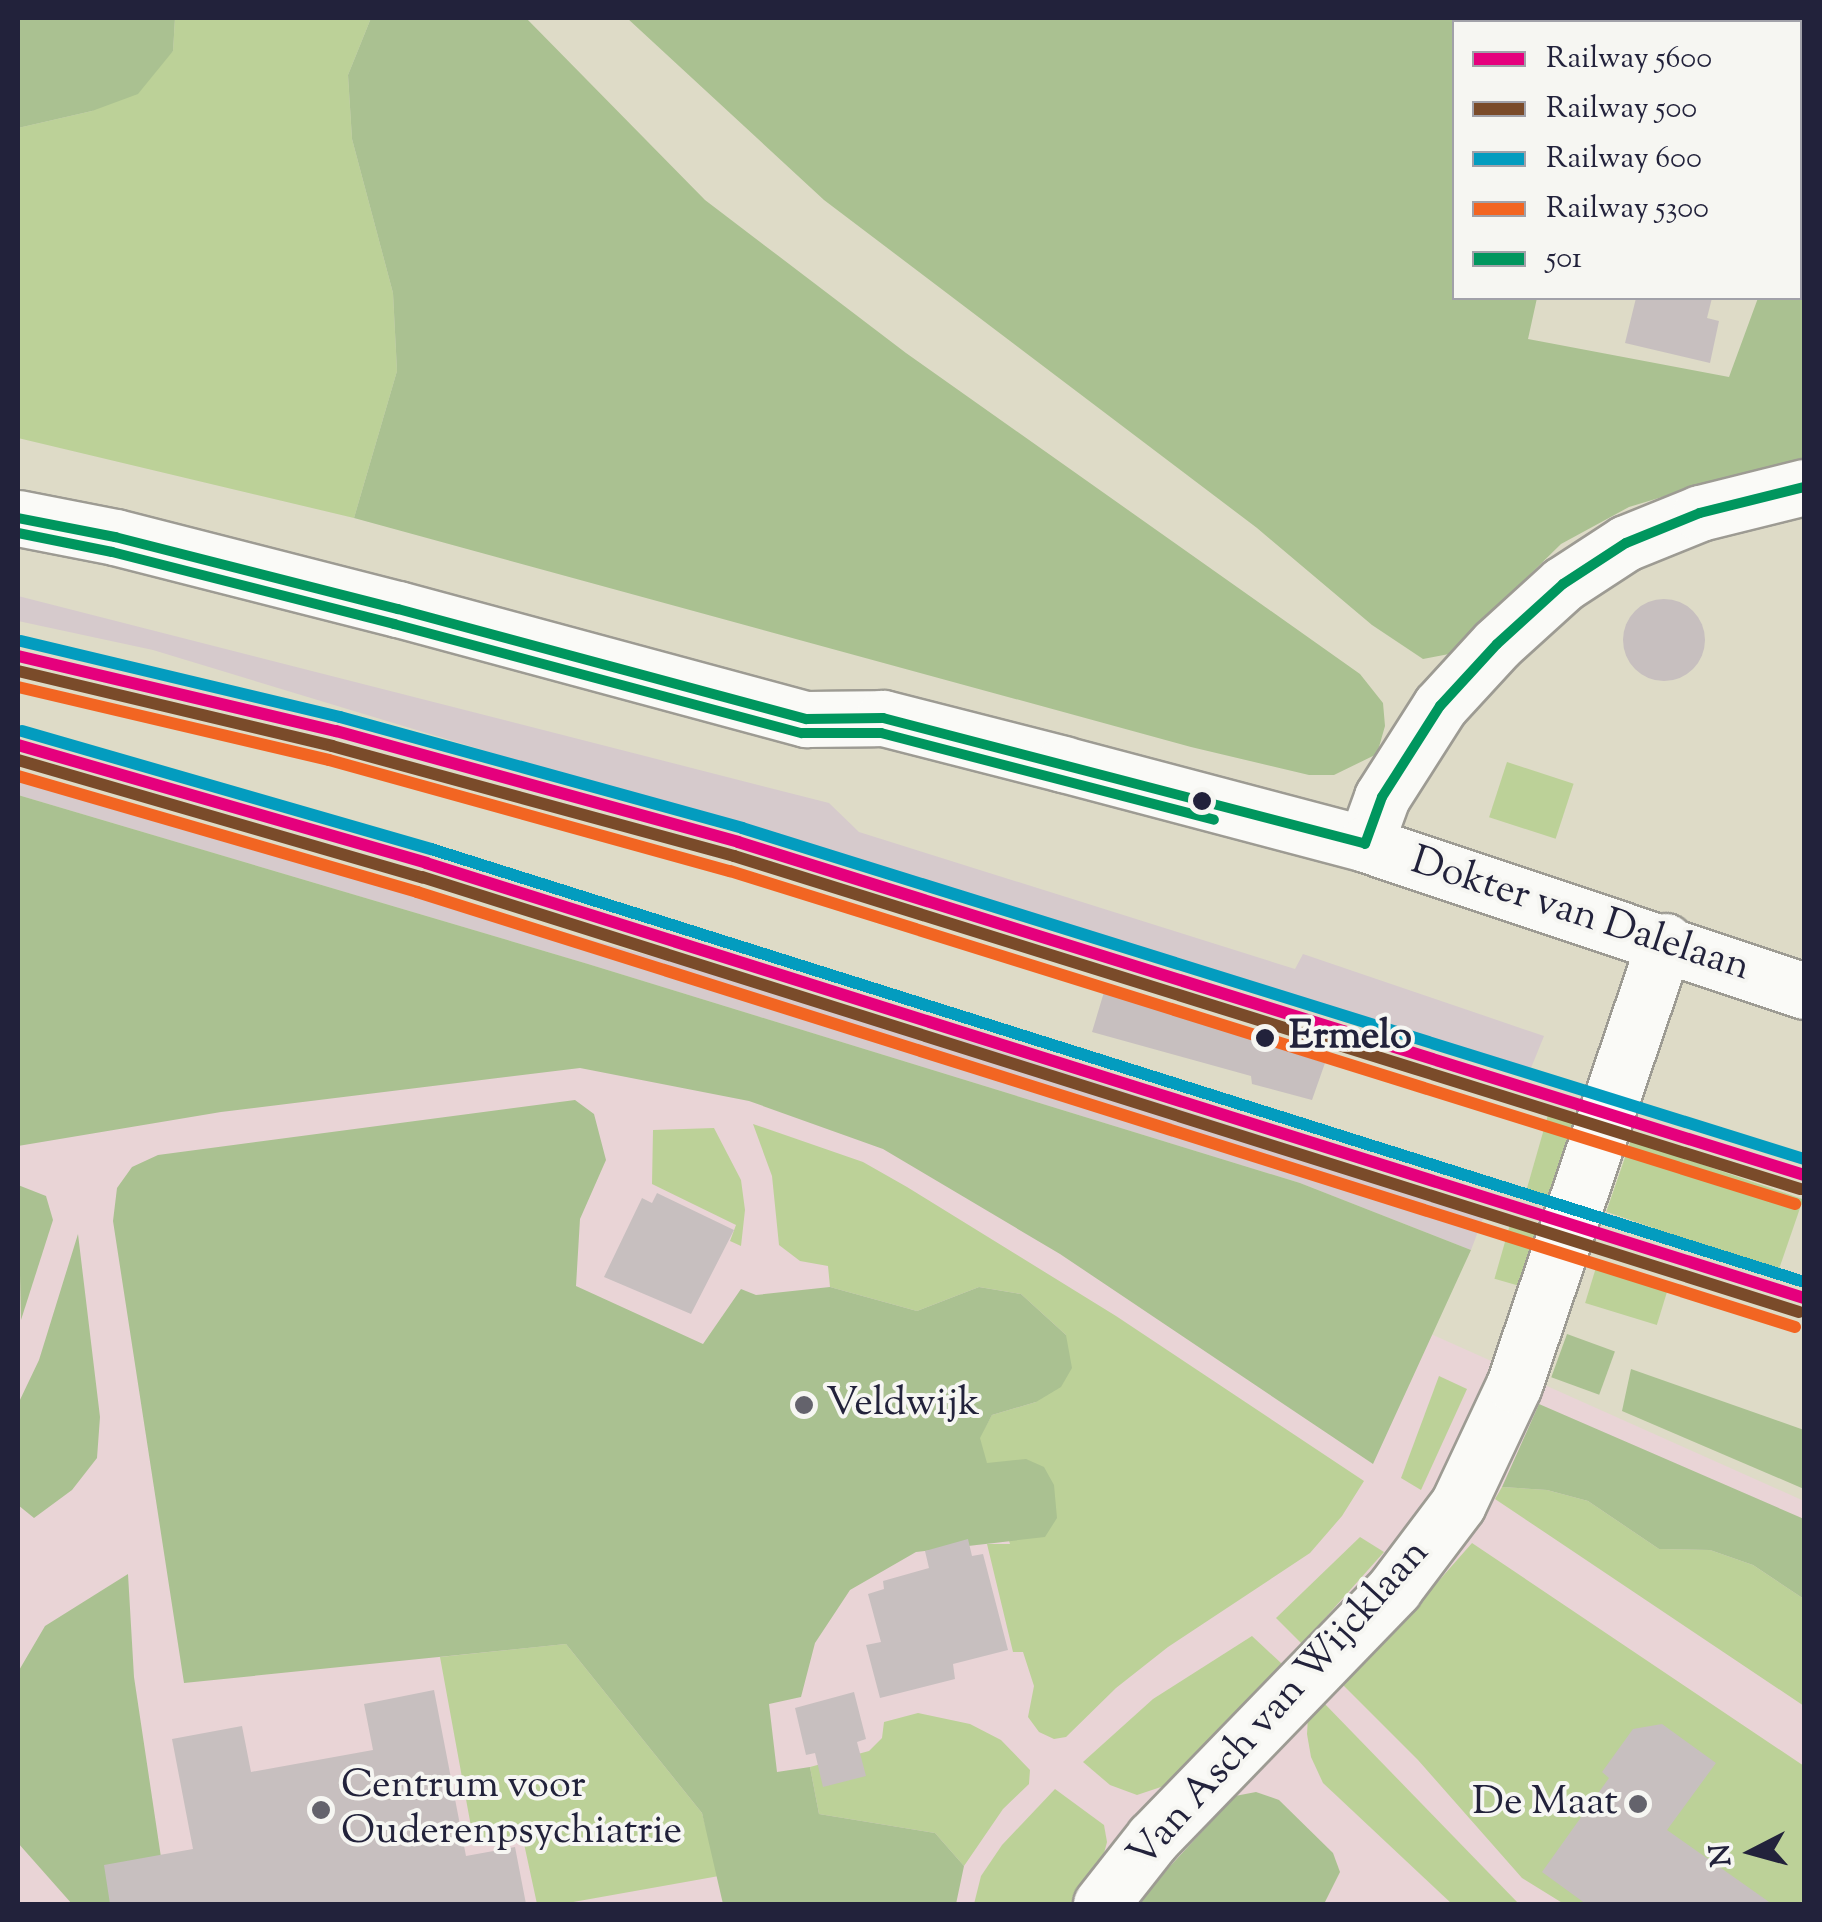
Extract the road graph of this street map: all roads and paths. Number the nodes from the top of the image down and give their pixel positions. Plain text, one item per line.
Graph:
1 (1804, 488) edge
2 (18, 518) edge
3 (1365, 844) junction
4 (1664, 941) junction
5 (1804, 991) edge
6 (1101, 1904) edge

1 - 3 street
2 - 3 street, Dokter van Dalelaan
3 - 4 street, Dokter van Dalelaan
4 - 5 street, Dokter van Dalelaan
4 - 6 street, Van Asch van Wijcklaan

